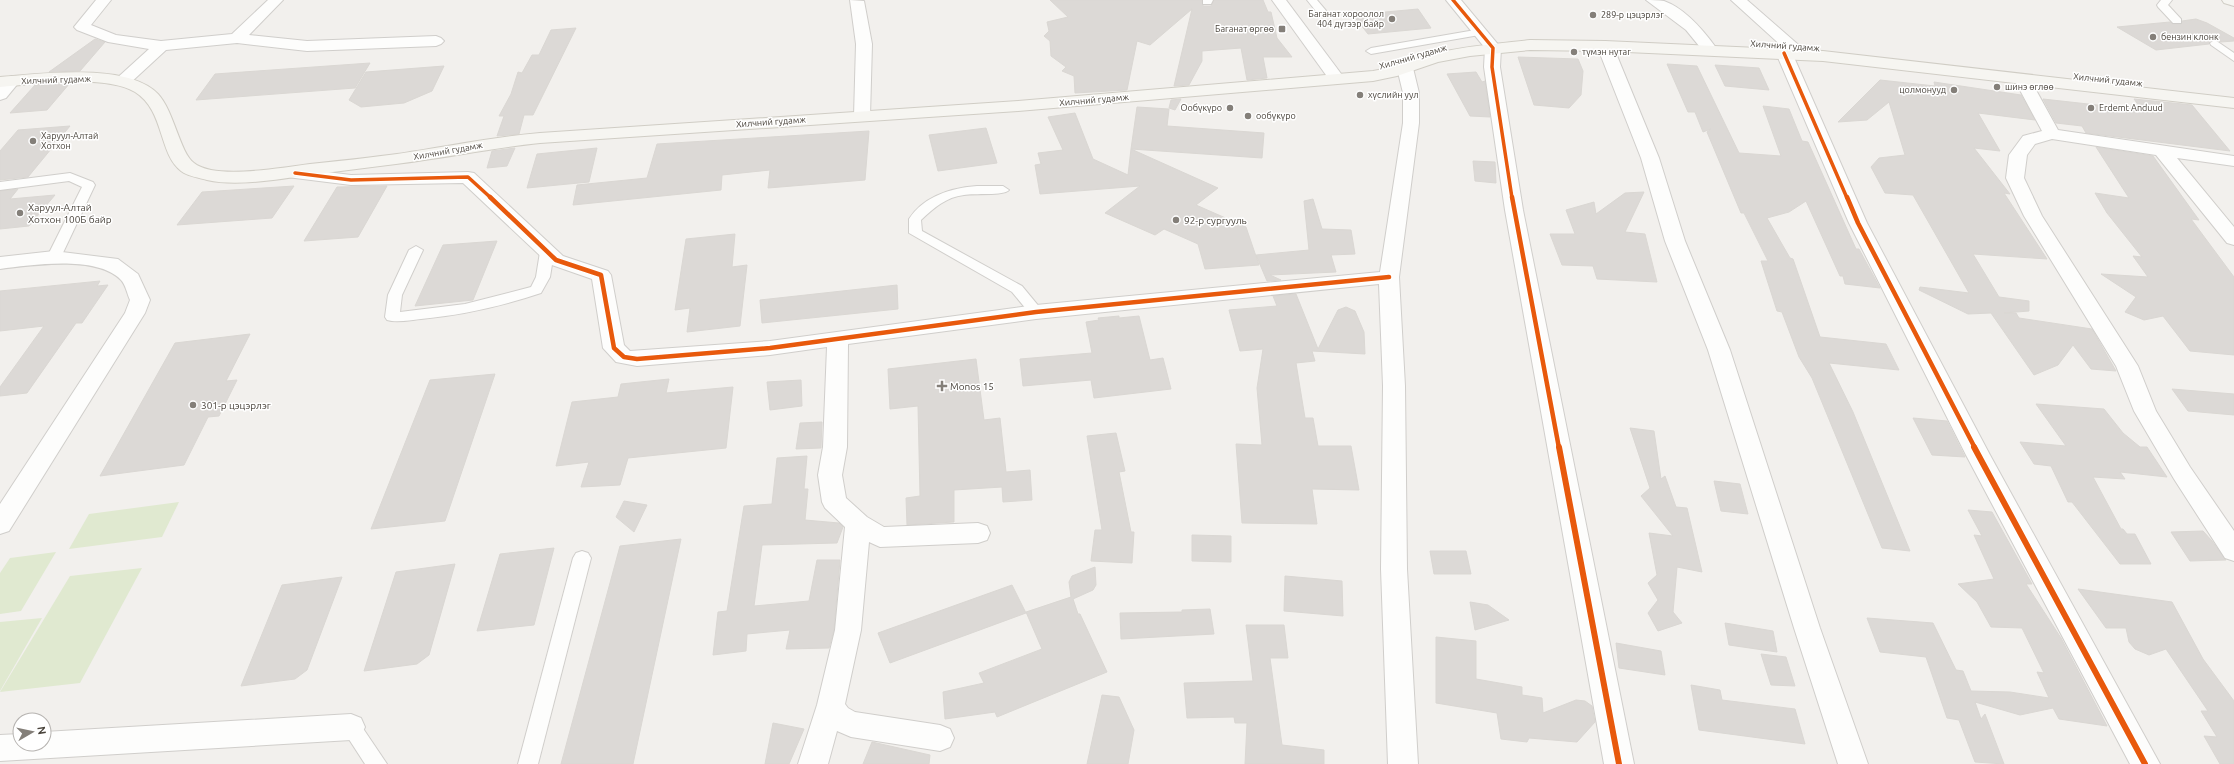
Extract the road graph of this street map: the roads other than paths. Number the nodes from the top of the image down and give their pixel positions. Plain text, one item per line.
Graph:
1 (104, 0) edge
2 (276, 0) edge
3 (1279, 0) edge
4 (1312, 0) edge
5 (1453, 0) edge
6 (1653, 0) edge
7 (1738, 0) edge
8 (2167, 0) edge
9 (2229, 0) edge
10 (857, 1) edge
11 (2234, 2) edge
12 (1323, 13) dead end
13 (2177, 21) dead end
14 (237, 38) junction
15 (1487, 40) junction
16 (436, 41) dead end
17 (2214, 43) dead end
18 (161, 46) junction
19 (1605, 46) junction
20 (1709, 49) junction
21 (1371, 51) dead end
22 (1793, 54) junction
23 (2234, 58) edge
24 (1405, 68) junction
25 (1337, 79) junction
26 (2022, 79) junction
27 (6, 82) edge
28 (122, 82) junction
29 (0, 96) edge
30 (2234, 103) edge
31 (862, 116) junction
32 (2052, 134) junction
33 (2162, 151) junction
34 (2234, 161) edge
35 (295, 172) junction
36 (0, 186) edge
37 (1003, 190) dead end
38 (2234, 239) edge
39 (416, 250) dead end
40 (547, 252) junction
41 (54, 257) junction
42 (0, 263) edge
43 (1389, 277) junction
44 (1036, 312) junction
45 (838, 339) junction
46 (0, 524) edge
47 (858, 524) junction
48 (978, 533) dead end
49 (2234, 551) edge
50 (582, 558) dead end
51 (832, 705) junction
52 (351, 726) joint
53 (940, 738) dead end
54 (0, 748) edge
55 (377, 764) edge
56 (528, 764) edge
57 (813, 764) edge
58 (1403, 764) edge
59 (1619, 764) edge
60 (1854, 764) edge
61 (2145, 764) edge

1 - 18 street
2 - 14 street
3 - 25 street
4 - 12 lane
5 - 15 street
6 - 20 street
7 - 22 street
8 - 13 lane
9 - 11 main road
10 - 31 street
14 - 16 street
14 - 18 street
15 - 19 main road, Хилчний гудамж
15 - 21 lane
15 - 24 main road, Хилчний гудамж
15 - 59 street
17 - 23 lane
18 - 28 street
19 - 20 main road, Хилчний гудамж
19 - 60 street
20 - 22 main road, Хилчний гудамж
22 - 26 main road, Хилчний гудамж
22 - 61 street
24 - 25 main road, Хилчний гудамж
24 - 43 street
25 - 31 main road, Хилчний гудамж
26 - 30 main road, Хилчний гудамж
26 - 32 street
27 - 28 main road, Хилчний гудамж
27 - 29 street
28 - 35 main road, Хилчний гудамж
31 - 35 main road, Хилчний гудамж
32 - 33 street
32 - 49 street
33 - 34 street
33 - 38 street
35 - 40 street
36 - 41 lane
37 - 44 lane
39 - 40 lane
40 - 45 street
41 - 42 street
41 - 46 street
43 - 44 street
43 - 58 street
44 - 45 street
45 - 47 street
47 - 48 street
47 - 51 street
50 - 56 lane
51 - 53 street
51 - 57 street
52 - 54 street
52 - 55 lane

